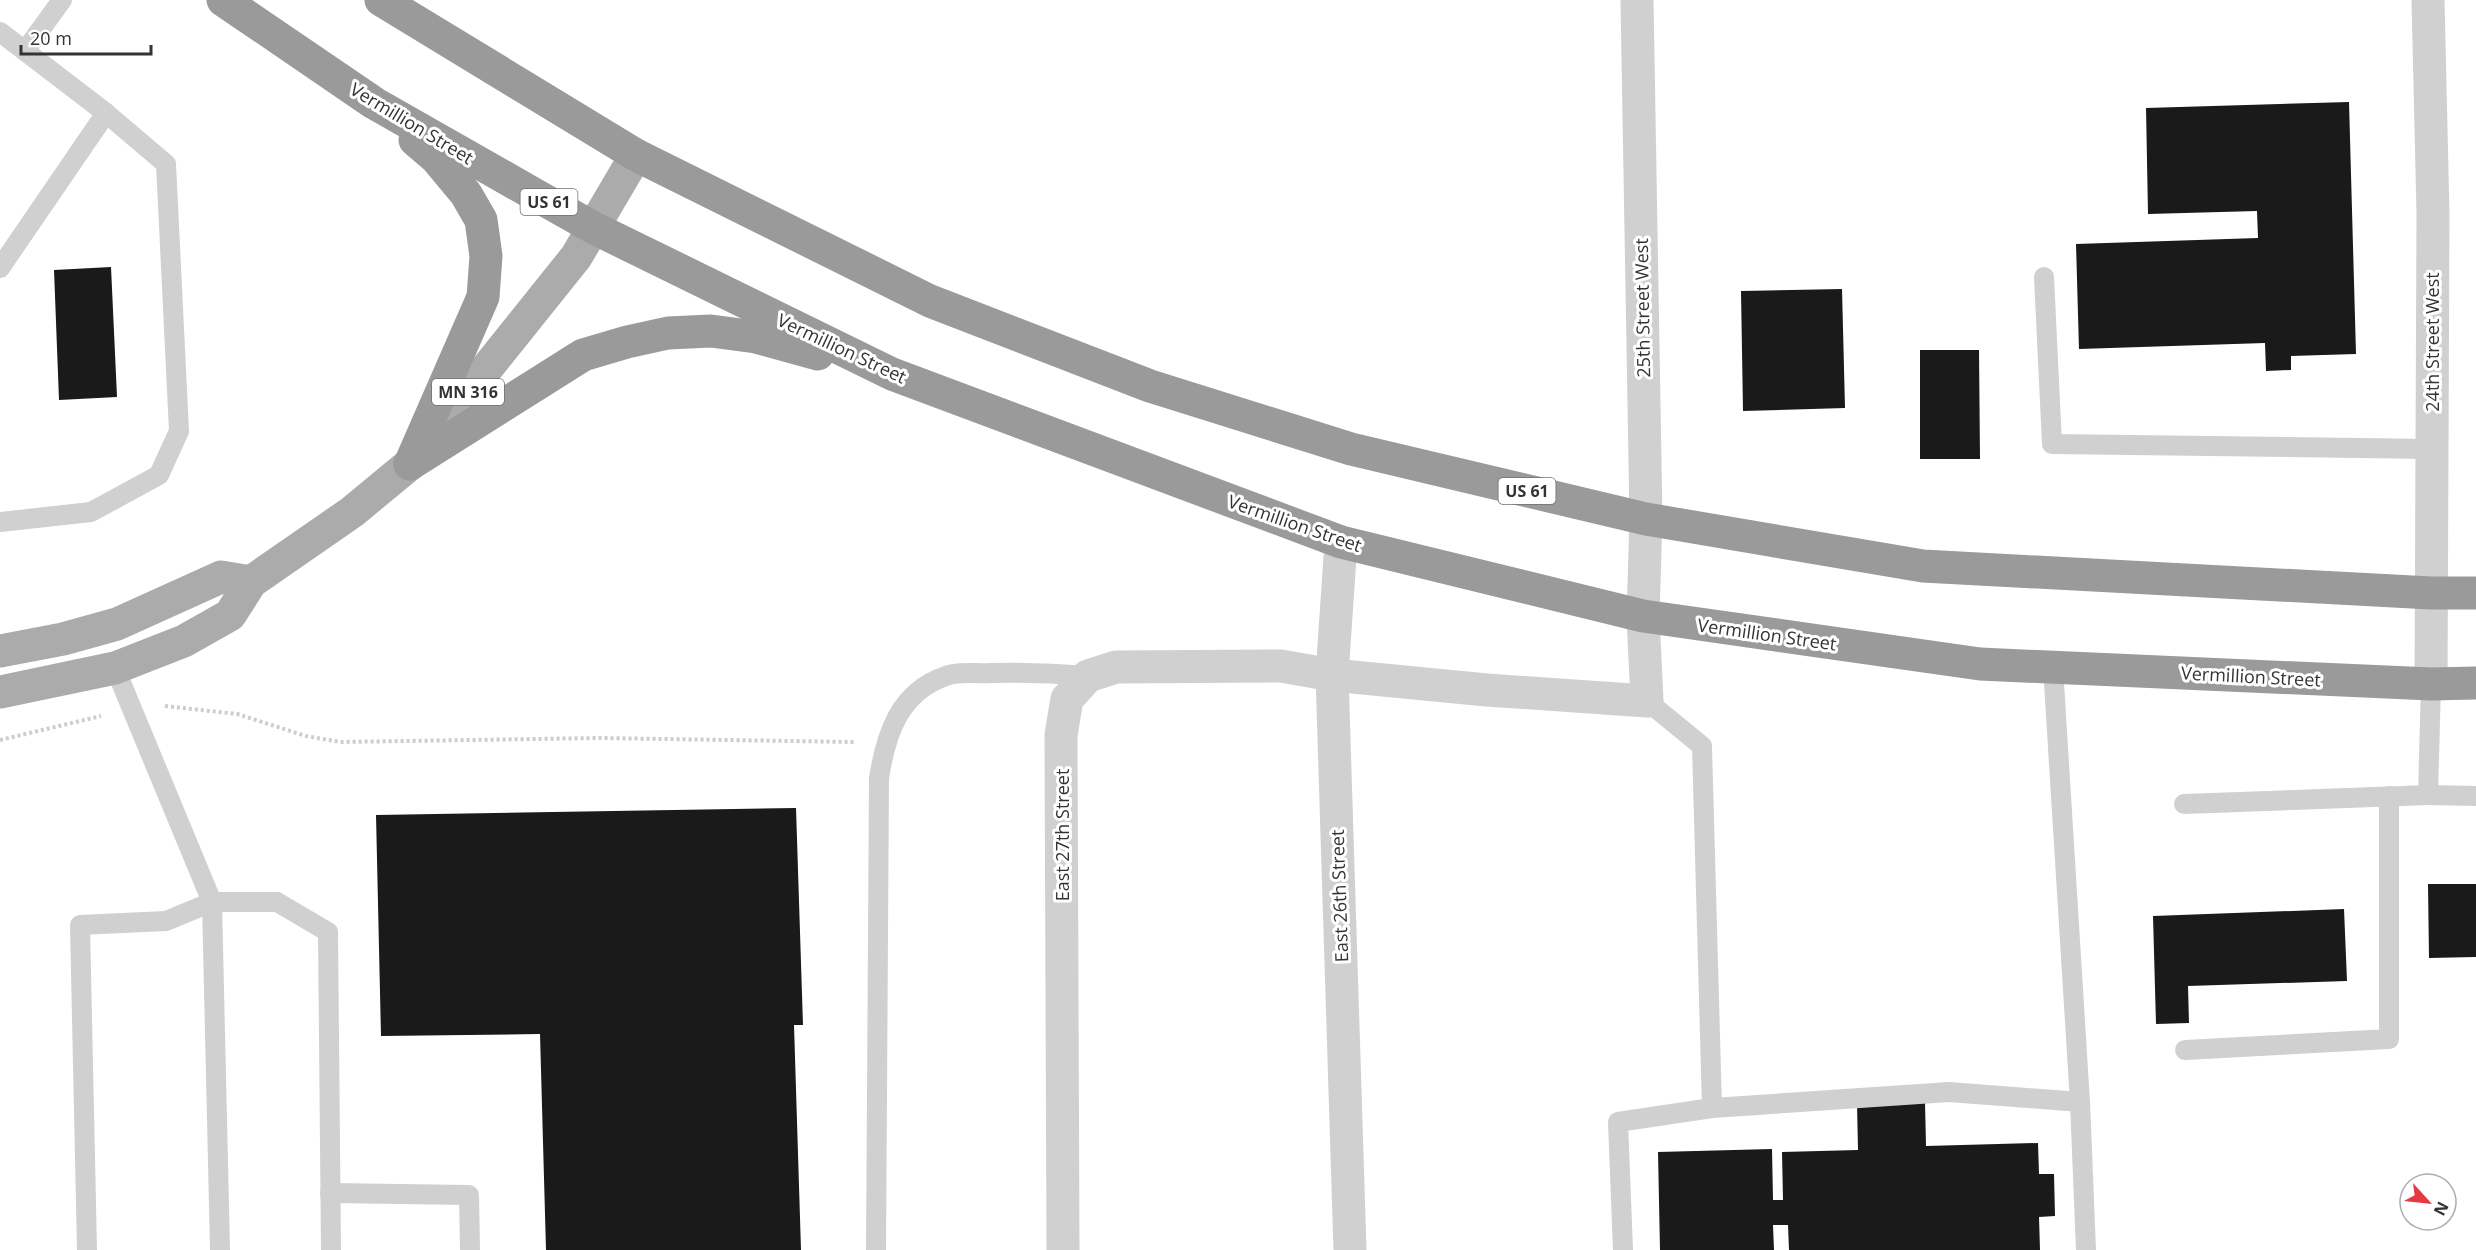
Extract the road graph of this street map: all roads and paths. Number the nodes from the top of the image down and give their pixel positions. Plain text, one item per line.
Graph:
1 (62, 0) edge
2 (223, 0) edge
3 (381, 0) edge
4 (1637, 0) edge
5 (2428, 0) edge
6 (0, 32) edge
7 (25, 51) junction
8 (374, 103) junction
9 (106, 113) junction
10 (636, 155) junction
11 (594, 228) junction
12 (0, 268) edge
13 (2044, 277) dead end
14 (892, 374) junction
15 (2431, 449) junction
16 (410, 464) junction
17 (1646, 519) junction
18 (0, 522) edge
19 (1341, 542) junction
20 (252, 582) junction
21 (2431, 593) junction
22 (2476, 593) edge
23 (1643, 616) junction
24 (0, 651) edge
25 (2053, 667) junction
26 (115, 668) junction
27 (1332, 675) junction
28 (1088, 676) junction
29 (2476, 683) edge
30 (2431, 684) junction
31 (0, 692) edge
32 (1647, 701) junction
33 (132, 708) junction
34 (0, 740) edge
35 (885, 743) junction
36 (2428, 795) junction
37 (2389, 796) junction
38 (2476, 796) edge
39 (2184, 804) dead end
40 (212, 902) junction
41 (2185, 1050) dead end
42 (2080, 1102) junction
43 (1712, 1108) junction
44 (330, 1193) junction
45 (87, 1250) edge
46 (220, 1250) edge
47 (331, 1250) edge
48 (470, 1250) edge
49 (876, 1250) edge
50 (1064, 1250) edge
51 (1350, 1250) edge
52 (1623, 1250) edge
53 (2086, 1250) edge

1 - 7 lane
2 - 8 highway, Vermillion Street / US 61
3 - 10 highway, US 61
4 - 17 street, 25th Street West
5 - 15 street, 24th Street West
6 - 7 lane
7 - 9 lane
8 - 11 highway, Vermillion Street / US 61
8 - 16 highway
9 - 12 lane
9 - 18 lane
10 - 11 main road, MN 316
10 - 17 highway, US 61
11 - 14 highway, Vermillion Street / US 61
11 - 16 main road, MN 316
13 - 15 lane
14 - 16 highway
14 - 19 highway, Vermillion Street / US 61
15 - 21 street, 24th Street West
16 - 20 main road, MN 316
17 - 21 highway, US 61
17 - 23 street, 25th Street West
19 - 23 highway, Vermillion Street / US 61
19 - 27 street, East 26th Street
20 - 24 main road
20 - 26 main road, MN 316
21 - 22 highway, US 61
21 - 30 street, 24th Street West
23 - 25 highway, Vermillion Street / US 61
23 - 32 street, 25th Street West
25 - 30 highway, Vermillion Street / US 61
25 - 42 lane
26 - 31 main road, MN 316
26 - 33 lane
27 - 28 street, East 27th Street
27 - 32 street, East 27th Street
27 - 51 street, East 26th Street
28 - 35 lane
28 - 50 street, East 27th Street
29 - 30 highway, Vermillion Street / US 61
30 - 36 lane
32 - 43 lane
33 - 34 path
33 - 35 path
33 - 40 lane
35 - 49 lane
36 - 37 lane
36 - 38 lane
37 - 39 lane
37 - 41 lane
40 - 44 lane
40 - 45 lane
40 - 46 lane
42 - 43 lane
42 - 53 lane
43 - 52 lane
44 - 47 lane
44 - 48 lane

